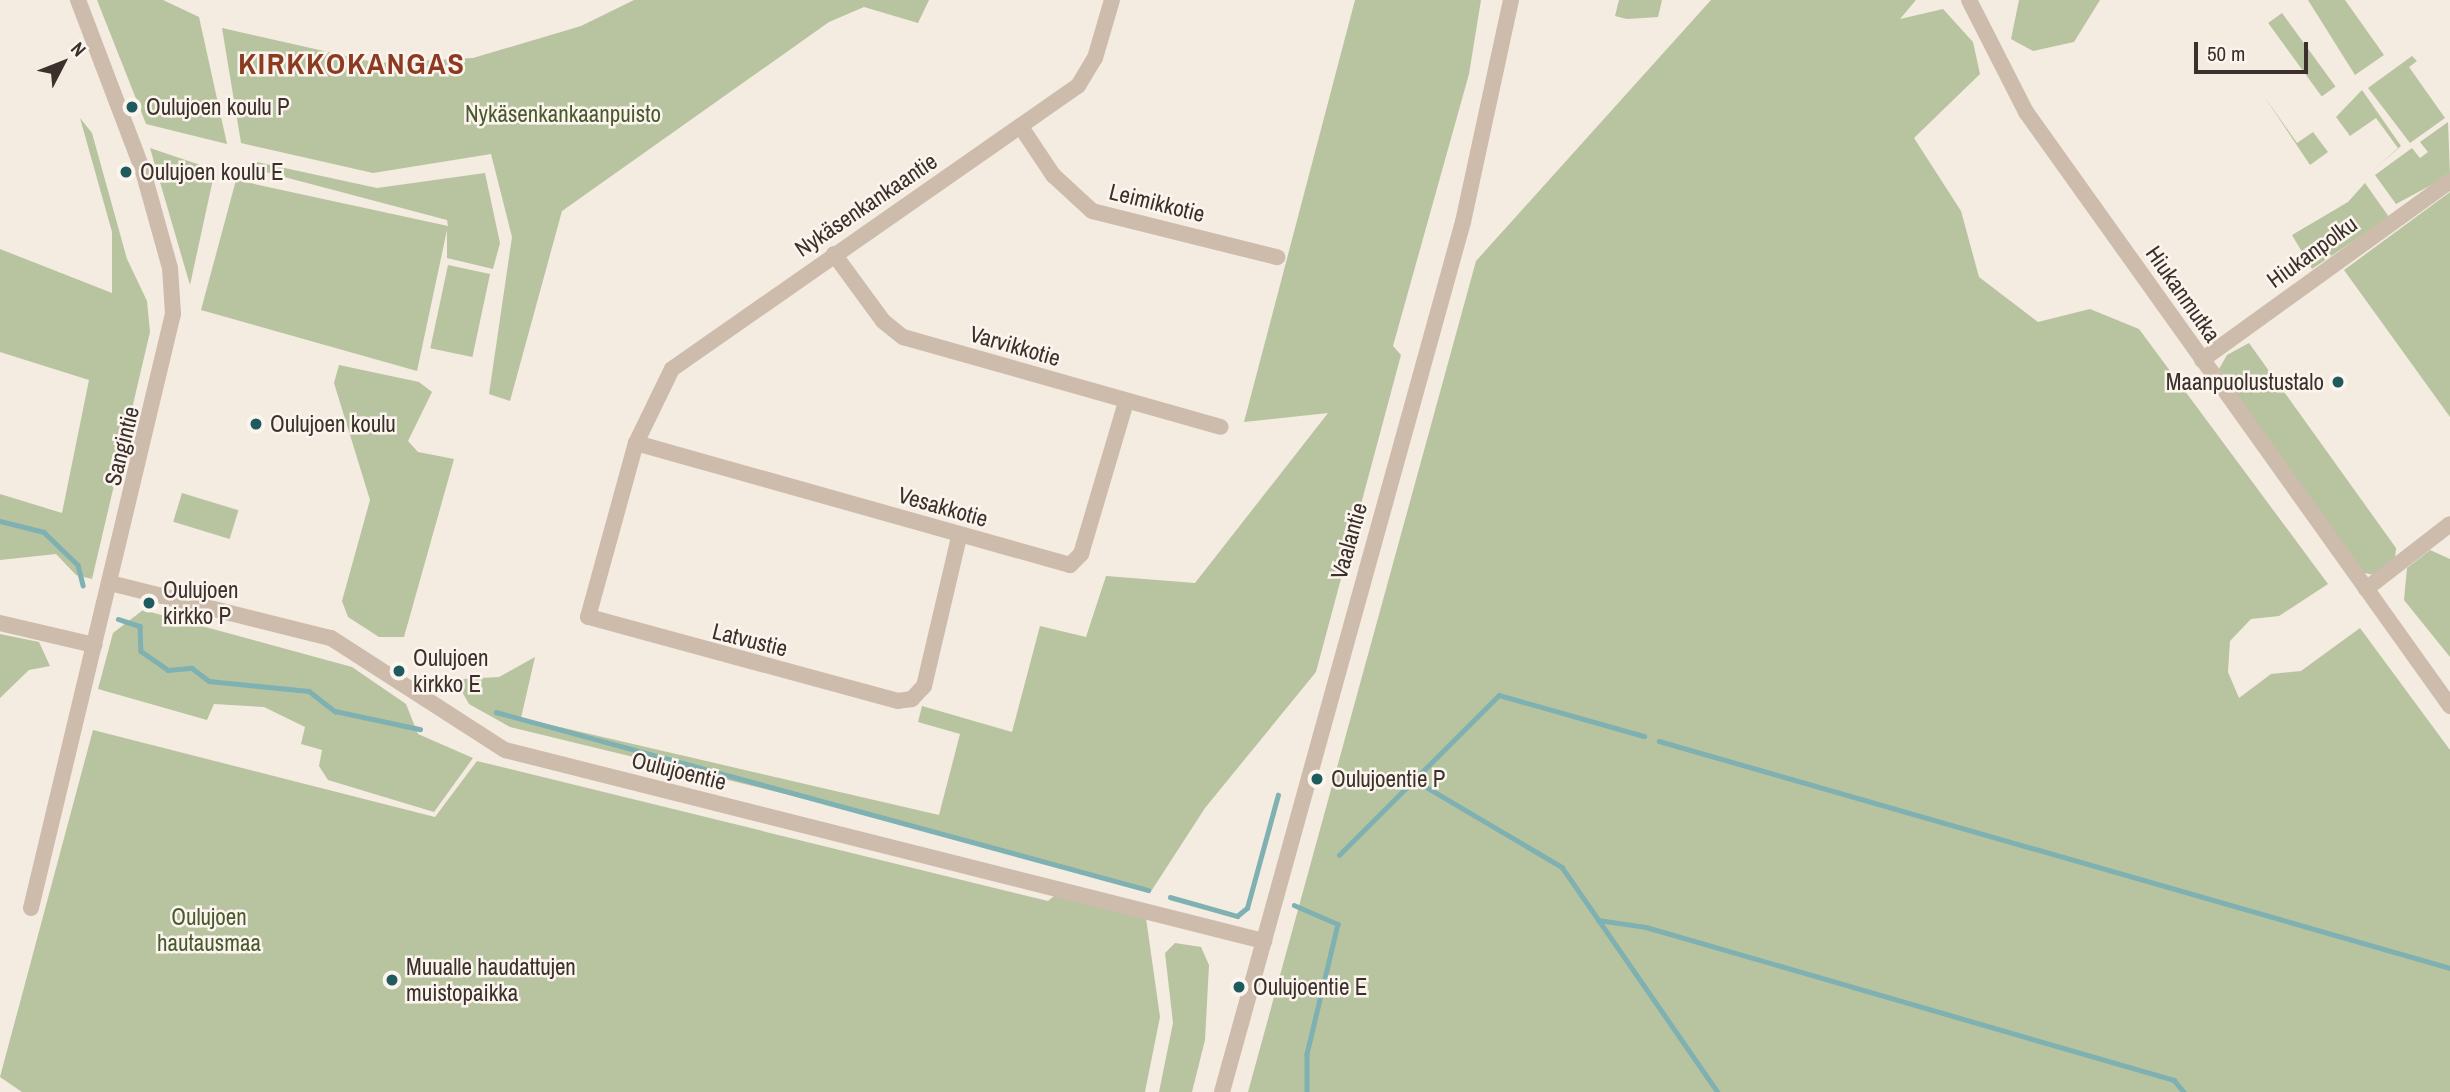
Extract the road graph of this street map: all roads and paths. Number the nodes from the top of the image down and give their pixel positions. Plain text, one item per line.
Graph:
1 (78, 0) edge
2 (1112, 0) edge
3 (1511, 0) edge
4 (1969, 0) edge
5 (1021, 127) junction
6 (2450, 181) edge
7 (834, 254) junction
8 (1277, 257) dead end
9 (2202, 360) junction
10 (1126, 402) junction
11 (1220, 427) dead end
12 (636, 443) junction
13 (2450, 524) edge
14 (959, 537) junction
15 (110, 583) junction
16 (2366, 589) junction
17 (0, 623) edge
18 (94, 645) junction
19 (2450, 706) edge
20 (31, 908) dead end
21 (1264, 941) junction
22 (1222, 1092) edge

1 - 15 street, Sangintie
2 - 5 street, Nykäsenkankaantie
3 - 21 street, Vaalantie
4 - 9 street, Hiukanmutka
5 - 7 street, Nykäsenkankaantie
5 - 8 street, Leimikkotie
6 - 9 street, Hiukanpolku
7 - 10 street, Varvikkotie
7 - 12 street, Nykäsenkankaantie
9 - 16 street, Hiukanmutka
10 - 11 street, Varvikkotie
10 - 14 street, Vesakkotie
12 - 14 street, Vesakkotie
12 - 14 street, Latvustie
13 - 16 street
15 - 18 street, Sangintie
15 - 21 street, Oulujoentie
16 - 19 street, Hiukanmutka
17 - 18 street
18 - 20 street, Sangintie
21 - 22 street, Vaalantie

